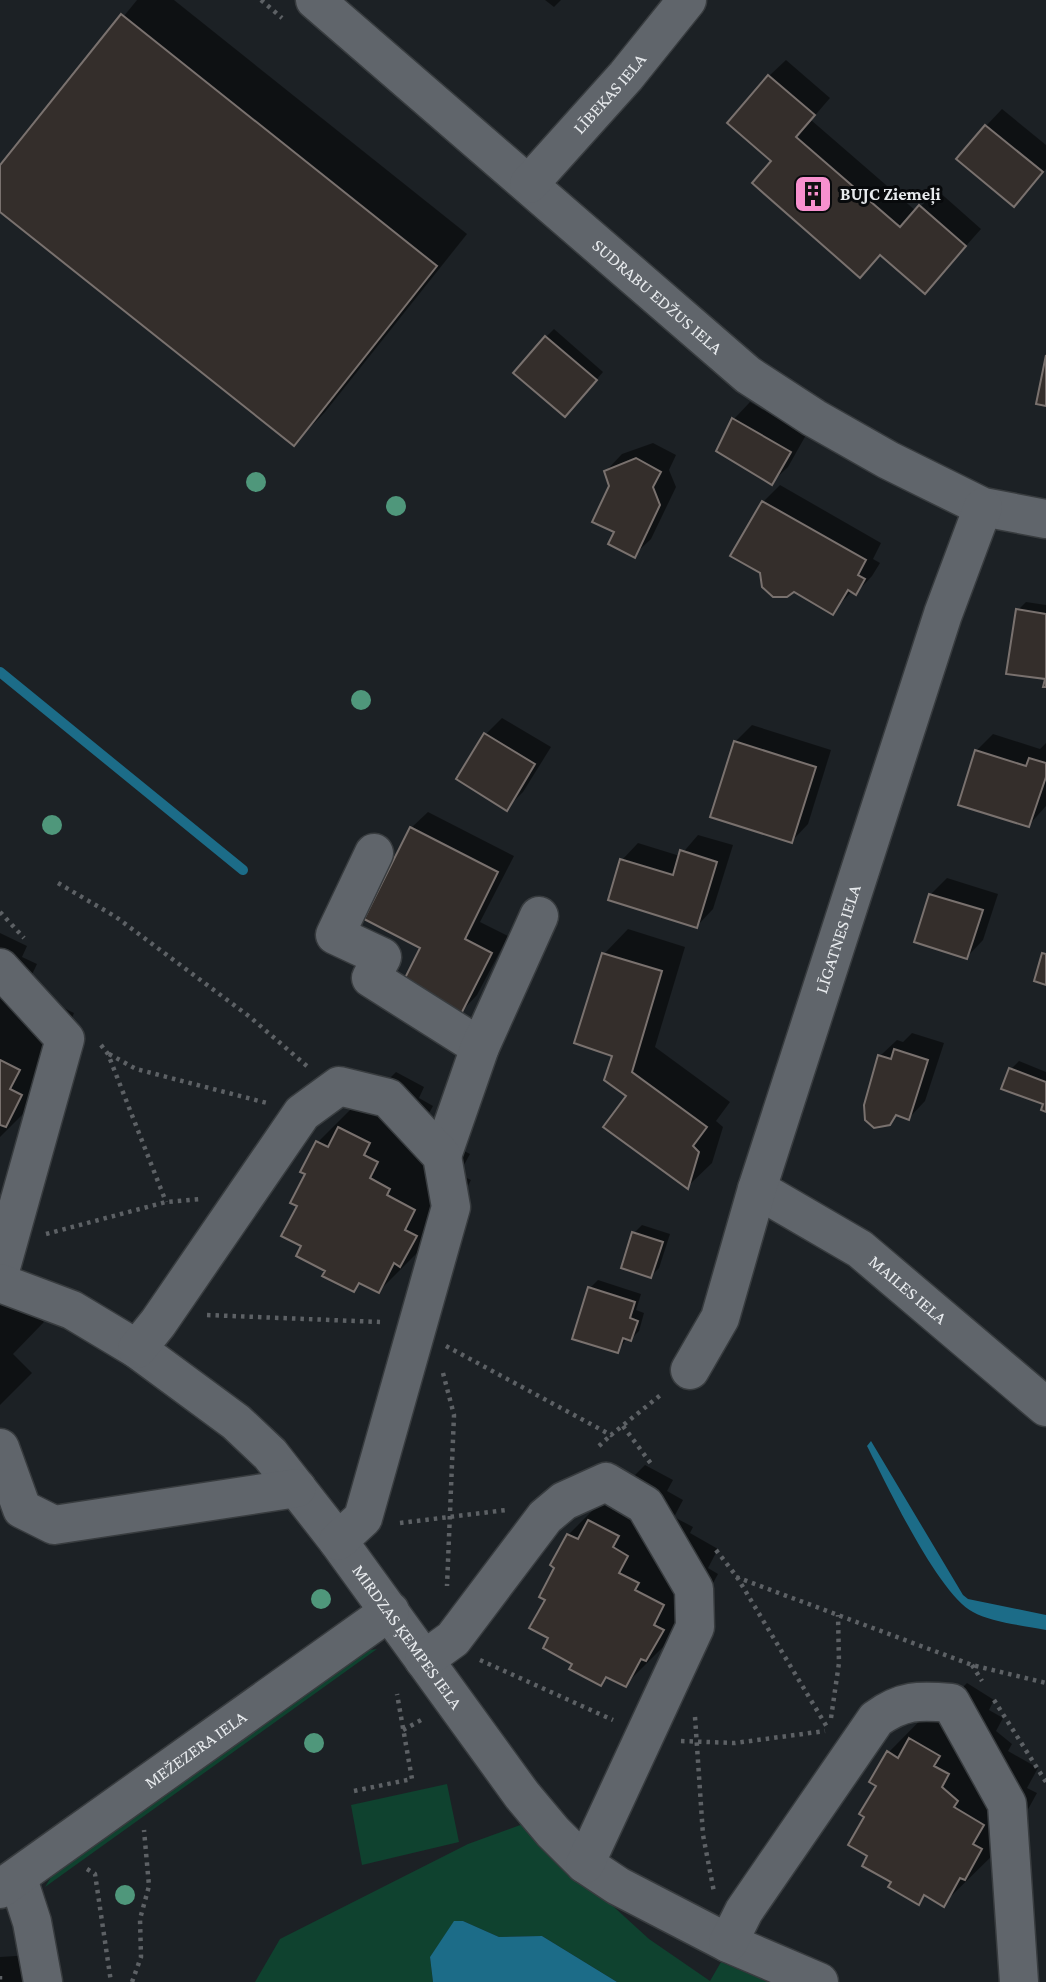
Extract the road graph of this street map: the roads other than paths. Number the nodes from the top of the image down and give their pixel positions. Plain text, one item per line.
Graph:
1 (315, 0) edge
2 (687, 0) edge
3 (529, 184) junction
4 (983, 507) junction
5 (1046, 519) edge
6 (374, 853) dead end
7 (539, 916) dead end
8 (0, 968) edge
9 (480, 1047) junction
10 (442, 1156) junction
11 (757, 1189) junction
12 (4, 1258) edge
13 (0, 1283) edge
14 (137, 1349) junction
15 (690, 1370) road end
16 (1046, 1407) edge
17 (0, 1448) edge
18 (297, 1488) junction
19 (350, 1530) junction
20 (390, 1612) junction
21 (438, 1649) junction
22 (585, 1864) junction
23 (9, 1884) edge
24 (728, 1943) junction
25 (43, 1982) edge
26 (819, 1982) edge
27 (1019, 1982) edge

1 - 3 street, SUDRABU EDŽUS IELA
2 - 3 street, LĪBEKAS IELA
3 - 4 street, SUDRABU EDŽUS IELA
4 - 5 street, SUDRABU EDŽUS IELA
4 - 11 street, LĪGATNES IELA
6 - 9 street
7 - 9 street
8 - 12 street
9 - 10 street
10 - 14 street
10 - 19 street
11 - 15 street, LĪGATNES IELA
11 - 16 street, MAILES IELA
13 - 14 street, MIRDZAS ĶEMPES IELA
14 - 18 street, MIRDZAS ĶEMPES IELA
17 - 18 street
18 - 19 street, MIRDZAS ĶEMPES IELA
19 - 20 street, MIRDZAS ĶEMPES IELA
20 - 21 street, MIRDZAS ĶEMPES IELA
20 - 23 street, MEŽEZERA IELA
21 - 22 street, MIRDZAS ĶEMPES IELA
21 - 22 street
22 - 24 street, MIRDZAS ĶEMPES IELA
23 - 25 street
24 - 26 street, MIRDZAS ĶEMPES IELA
24 - 27 street

